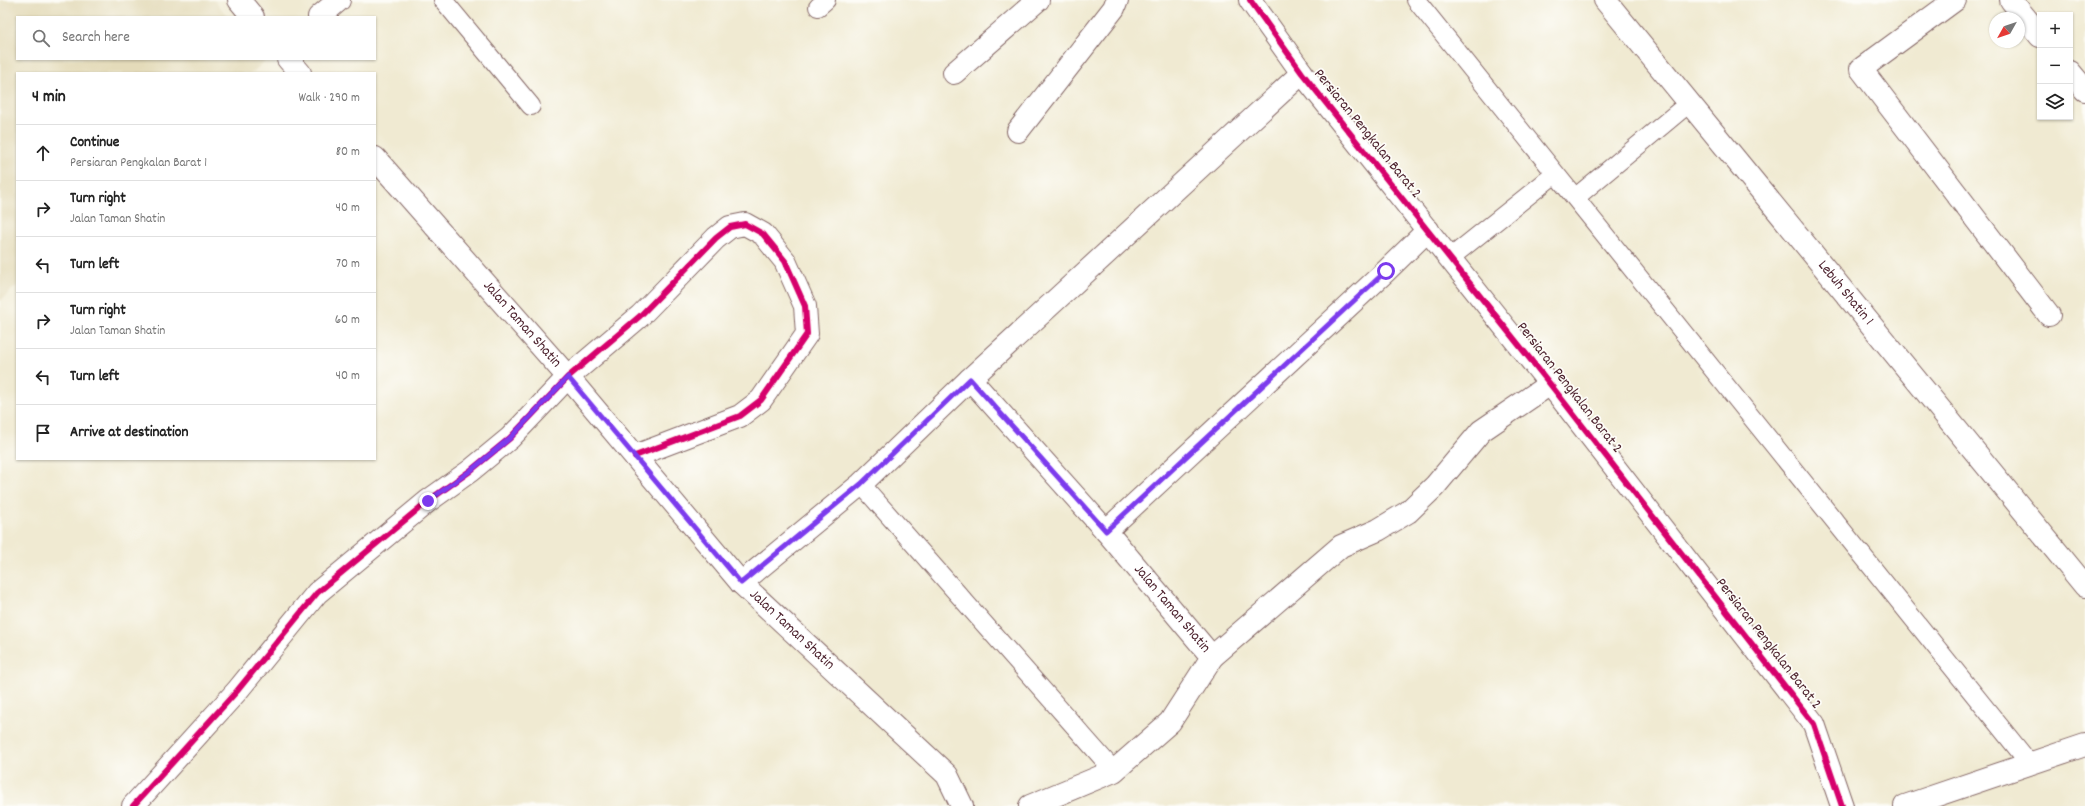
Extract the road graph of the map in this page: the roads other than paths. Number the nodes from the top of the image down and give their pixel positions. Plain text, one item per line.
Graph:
1 (239, 0) edge
2 (339, 0) edge
3 (444, 0) edge
4 (1038, 0) edge
5 (1117, 0) edge
6 (1250, 0) edge
7 (1416, 0) edge
8 (1604, 0) edge
9 (1955, 0) edge
10 (2010, 0) edge
11 (252, 16) edge
12 (320, 16) edge
13 (2037, 32) edge
14 (289, 60) edge
15 (299, 72) edge
16 (954, 73) dead end
17 (1302, 73) junction
18 (2073, 76) edge
19 (2085, 90) edge
20 (1689, 103) junction
21 (531, 106) dead end
22 (1018, 131) dead end
23 (376, 159) edge
24 (1555, 174) junction
25 (1575, 198) junction
26 (1428, 230) junction
27 (1450, 258) junction
28 (2049, 315) dead end
29 (568, 377) junction
30 (970, 379) junction
31 (1550, 384) junction
32 (634, 456) junction
33 (861, 484) junction
34 (1106, 531) junction
35 (741, 583) junction
36 (2085, 586) edge
37 (1212, 657) junction
38 (2085, 745) edge
39 (2030, 764) junction
40 (1114, 771) junction
41 (133, 806) edge
42 (962, 806) edge
43 (1030, 806) edge
44 (1842, 806) edge
45 (1905, 806) edge

1 - 11 street
2 - 12 street
3 - 21 lane
4 - 16 street
5 - 22 street
6 - 17 street, Persiaran Pengkalan Barat 2
7 - 24 lane
8 - 20 street, Lebuh Shatin 1
9 - 28 street
10 - 13 street
14 - 15 street
17 - 26 street, Persiaran Pengkalan Barat 2
17 - 30 street
18 - 19 street
20 - 25 lane
20 - 36 street, Lebuh Shatin 1
23 - 29 street, Jalan Taman Shatin
24 - 25 lane
24 - 27 lane
25 - 39 lane
26 - 27 street, Persiaran Pengkalan Barat 2
26 - 34 street
27 - 31 street, Persiaran Pengkalan Barat 2
29 - 32 street, Jalan Taman Shatin
29 - 32 street
29 - 41 street
30 - 33 street
30 - 34 street, Jalan Taman Shatin
31 - 37 street
31 - 44 street, Persiaran Pengkalan Barat 2
32 - 35 street, Jalan Taman Shatin
33 - 35 street
33 - 40 lane
34 - 37 street, Jalan Taman Shatin
35 - 42 street, Jalan Taman Shatin
37 - 40 street, Jalan Taman Shatin
38 - 39 street
39 - 45 street
40 - 43 street, Jalan Taman Shatin

